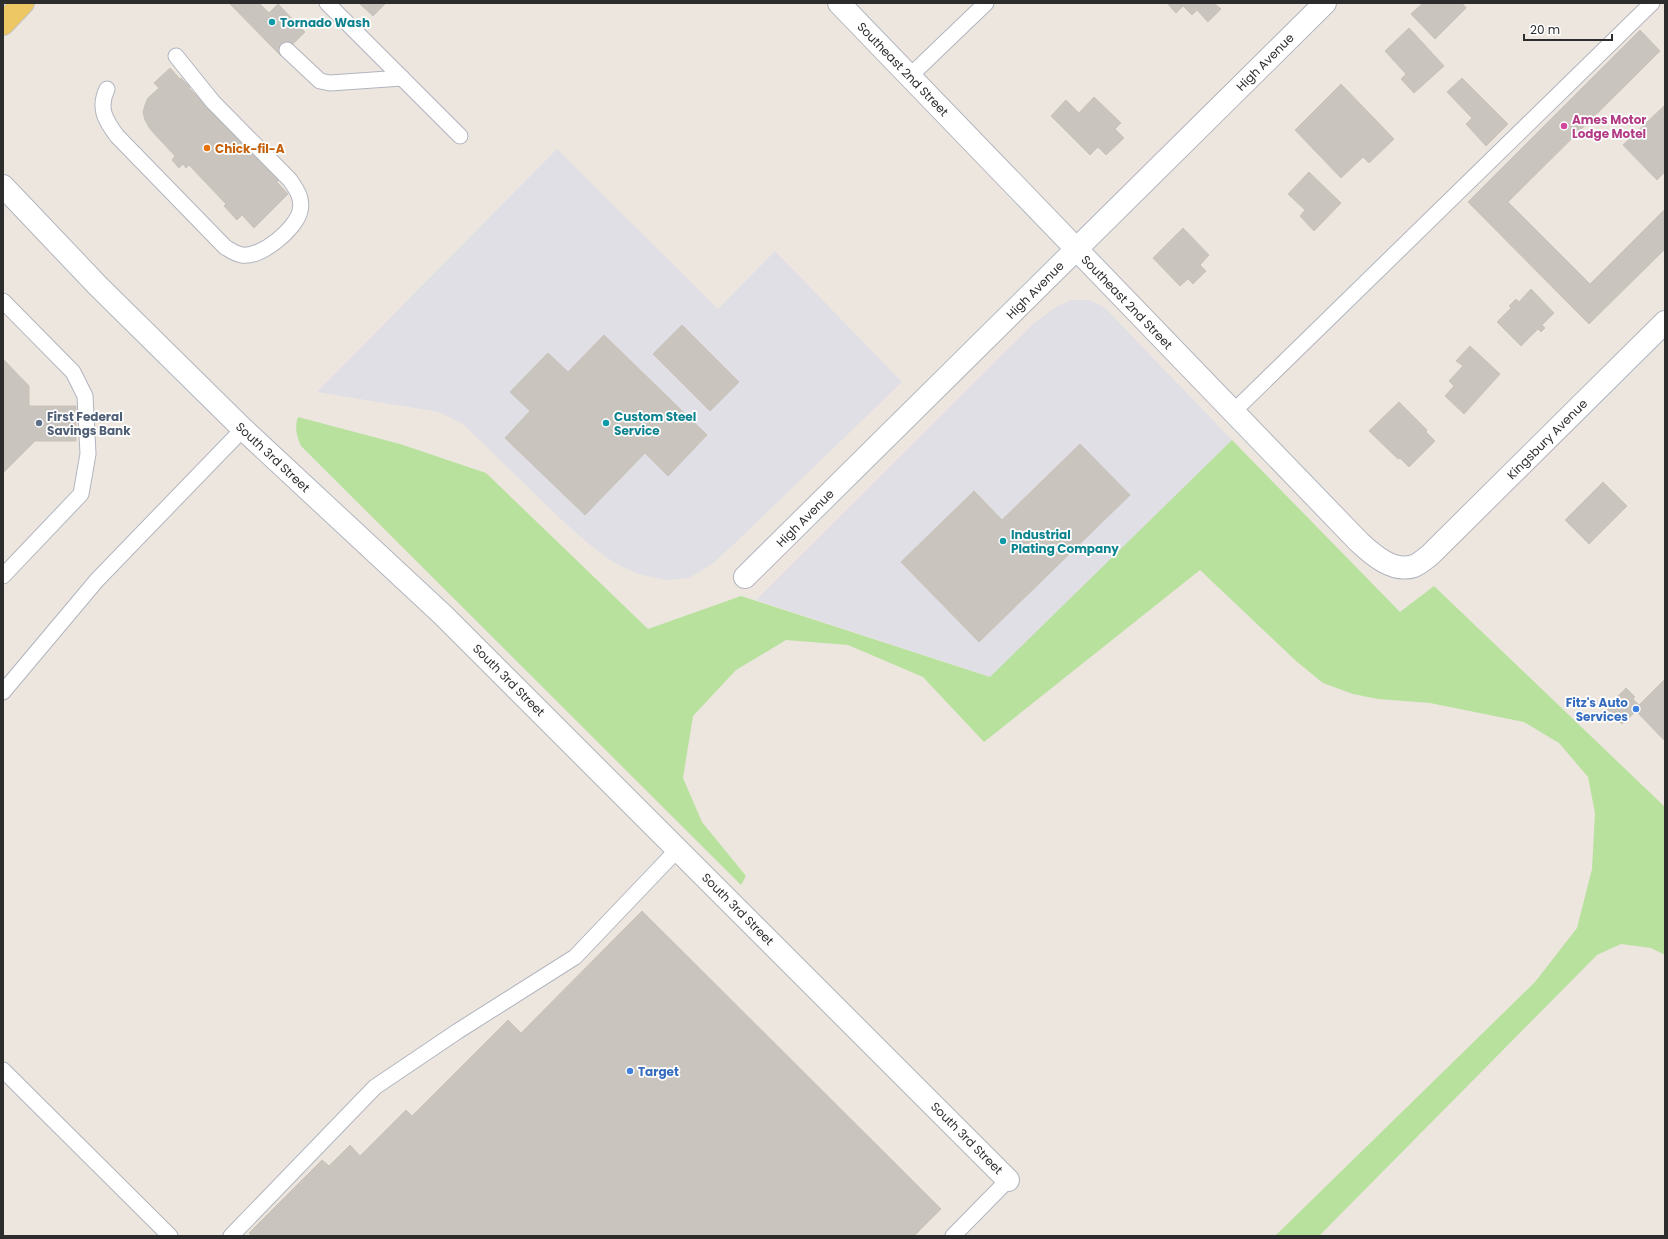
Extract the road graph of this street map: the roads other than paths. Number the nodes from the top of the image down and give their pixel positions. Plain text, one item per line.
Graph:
1 (23, 3) edge
2 (327, 3) edge
3 (839, 3) edge
4 (986, 3) edge
5 (1325, 3) edge
6 (1652, 3) edge
7 (3, 24) edge
8 (287, 50) dead end
9 (176, 56) dead end
10 (910, 76) junction
11 (402, 78) junction
12 (107, 89) dead end
13 (460, 136) dead end
14 (3, 186) edge
15 (1076, 249) junction
16 (3, 301) edge
17 (1665, 322) edge
18 (1233, 412) junction
19 (243, 429) junction
20 (1430, 556) joint
21 (3, 576) edge
22 (745, 577) dead end
23 (3, 692) edge
24 (677, 850) junction
25 (3, 1070) edge
26 (1008, 1180) joint
27 (170, 1236) edge
28 (230, 1236) edge
29 (953, 1236) edge

1 - 7 main road
2 - 11 lane
3 - 10 street, Southeast 2nd Street
4 - 10 lane
5 - 15 street, High Avenue
6 - 18 lane
8 - 11 lane
9 - 12 lane
10 - 15 street, Southeast 2nd Street
11 - 13 lane
14 - 19 street, South 3rd Street
15 - 18 street, Southeast 2nd Street
15 - 22 street, High Avenue
16 - 21 lane
17 - 20 street, Kingsbury Avenue
18 - 20 street, Southeast 2nd Street
19 - 23 lane
19 - 24 street, South 3rd Street
24 - 26 street, South 3rd Street
24 - 28 lane
25 - 27 lane
26 - 29 lane

